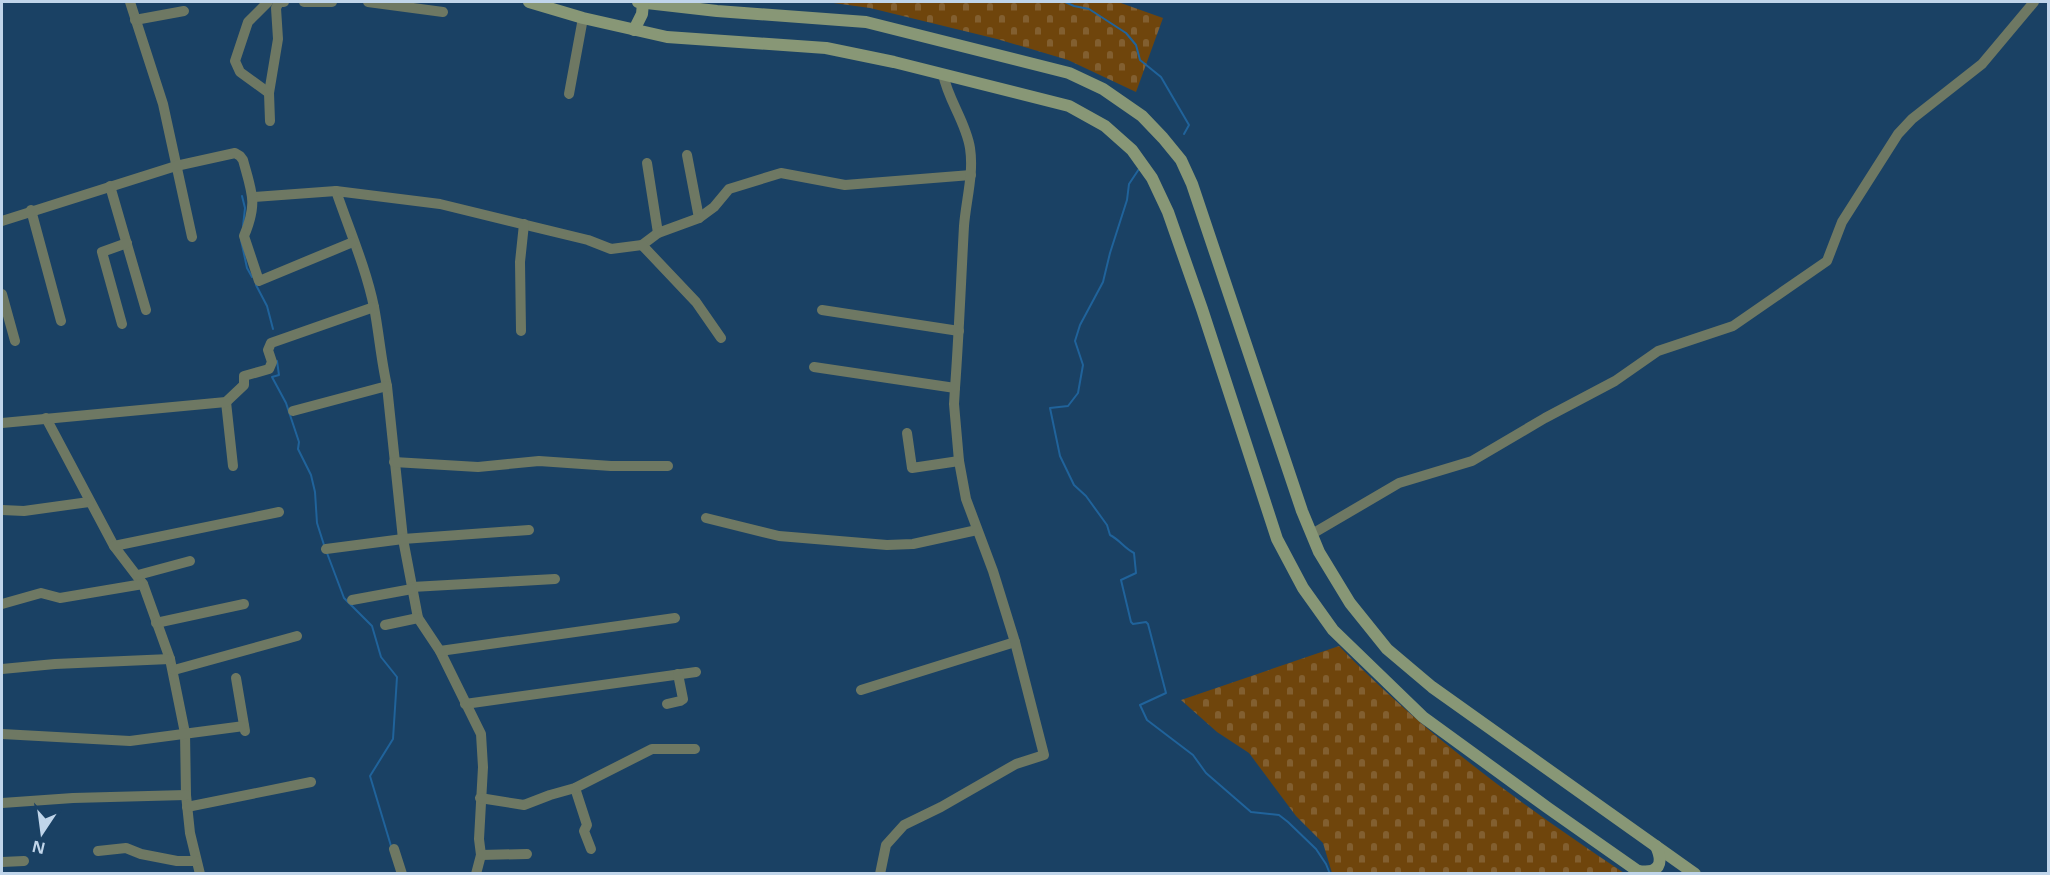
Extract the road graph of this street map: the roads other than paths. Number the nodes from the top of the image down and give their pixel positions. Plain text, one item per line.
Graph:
1 (130, 2) edge
2 (268, 2) edge
3 (278, 2) edge
4 (284, 2) edge
5 (304, 2) edge
6 (332, 2) edge
7 (368, 2) edge
8 (528, 2) edge
9 (641, 2) edge
10 (2034, 2) edge
11 (184, 11) dead end
12 (443, 12) dead end
13 (583, 18) junction
14 (135, 20) junction
15 (634, 30) junction
16 (943, 74) junction
17 (269, 93) junction
18 (569, 94) dead end
19 (270, 121) dead end
20 (687, 155) dead end
21 (647, 163) dead end
22 (176, 166) junction
23 (971, 175) junction
24 (110, 186) junction
25 (336, 191) junction
26 (254, 197) junction
27 (31, 210) junction
28 (699, 218) junction
29 (2, 221) edge
30 (524, 224) junction
31 (658, 233) junction
32 (192, 237) dead end
33 (353, 242) junction
34 (127, 243) junction
35 (642, 245) junction
36 (2, 294) edge
37 (374, 307) junction
38 (146, 310) dead end
39 (822, 310) dead end
40 (61, 321) dead end
41 (123, 324) dead end
42 (521, 331) dead end
43 (959, 331) junction
44 (721, 338) dead end
45 (15, 341) dead end
46 (814, 367) dead end
47 (387, 386) junction
48 (955, 387) junction
49 (226, 402) junction
50 (293, 411) dead end
51 (46, 418) junction
52 (2, 423) edge
53 (907, 433) dead end
54 (959, 461) junction
55 (394, 462) junction
56 (233, 466) dead end
57 (668, 466) dead end
58 (89, 502) junction
59 (2, 510) edge
60 (279, 512) dead end
61 (706, 518) dead end
62 (529, 530) dead end
63 (977, 530) junction
64 (1312, 534) junction
65 (403, 539) junction
66 (114, 546) junction
67 (326, 549) dead end
68 (190, 561) dead end
69 (555, 579) dead end
70 (141, 580) junction
71 (412, 588) junction
72 (352, 600) dead end
73 (2, 604) edge
74 (244, 604) dead end
75 (418, 618) junction
76 (675, 618) dead end
77 (156, 623) junction
78 (385, 624) dead end
79 (297, 636) dead end
80 (1015, 642) junction
81 (440, 651) junction
82 (172, 664) junction
83 (2, 669) edge
84 (696, 672) dead end
85 (678, 674) junction
86 (236, 678) dead end
87 (861, 690) dead end
88 (465, 704) junction
89 (667, 704) dead end
90 (185, 733) junction
91 (2, 734) edge
92 (695, 749) dead end
93 (311, 782) dead end
94 (575, 788) junction
95 (480, 798) junction
96 (186, 801) junction
97 (2, 803) edge
98 (1656, 846) junction
99 (394, 849) dead end
100 (591, 849) dead end
101 (98, 851) dead end
102 (527, 854) dead end
103 (481, 855) junction
104 (24, 861) dead end
105 (196, 861) junction
106 (2, 862) edge
107 (1640, 872) edge
108 (200, 873) edge
109 (402, 873) edge
110 (476, 873) edge
111 (880, 873) edge
112 (1695, 873) edge

1 - 14 street
2 - 17 street
3 - 4 street
3 - 17 street
5 - 6 street
7 - 12 street
8 - 13 street
9 - 15 street
9 - 64 street
10 - 64 street
11 - 14 street
13 - 15 street
13 - 18 street
14 - 22 street
15 - 16 street
16 - 23 street
16 - 107 street
17 - 19 street
20 - 28 street
21 - 31 street
22 - 24 street
22 - 26 street
22 - 32 street
23 - 28 street
23 - 43 street
24 - 27 street
24 - 34 street
25 - 26 street
25 - 30 street
25 - 33 street
26 - 33 street
27 - 29 street
27 - 40 street
28 - 31 street
30 - 35 street
30 - 42 street
31 - 35 street
33 - 37 street
34 - 38 street
34 - 41 street
35 - 44 street
36 - 45 street
37 - 47 street
37 - 49 street
39 - 43 street
43 - 48 street
46 - 48 street
47 - 50 street
47 - 55 street
48 - 54 street
49 - 51 street
49 - 56 street
51 - 52 street
51 - 58 street
53 - 54 street
54 - 63 street
55 - 57 street
55 - 65 street
58 - 59 street
58 - 66 street
60 - 66 street
61 - 63 street
62 - 65 street
63 - 80 street
64 - 98 street
65 - 67 street
65 - 71 street
66 - 70 street
68 - 70 street
69 - 71 street
70 - 73 street
70 - 77 street
71 - 72 street
71 - 75 street
74 - 77 street
75 - 78 street
75 - 81 street
76 - 81 street
77 - 82 street
79 - 82 street
80 - 87 street
80 - 111 street
81 - 88 street
82 - 83 street
82 - 90 street
84 - 85 street
85 - 88 street
85 - 89 street
86 - 90 street
88 - 95 street
90 - 91 street
90 - 96 street
92 - 94 street
93 - 96 street
94 - 95 street
94 - 100 street
95 - 103 street
96 - 97 street
96 - 105 street
98 - 107 street
98 - 112 street
99 - 109 street
101 - 105 street
102 - 103 street
103 - 110 street
104 - 106 street
105 - 108 street

